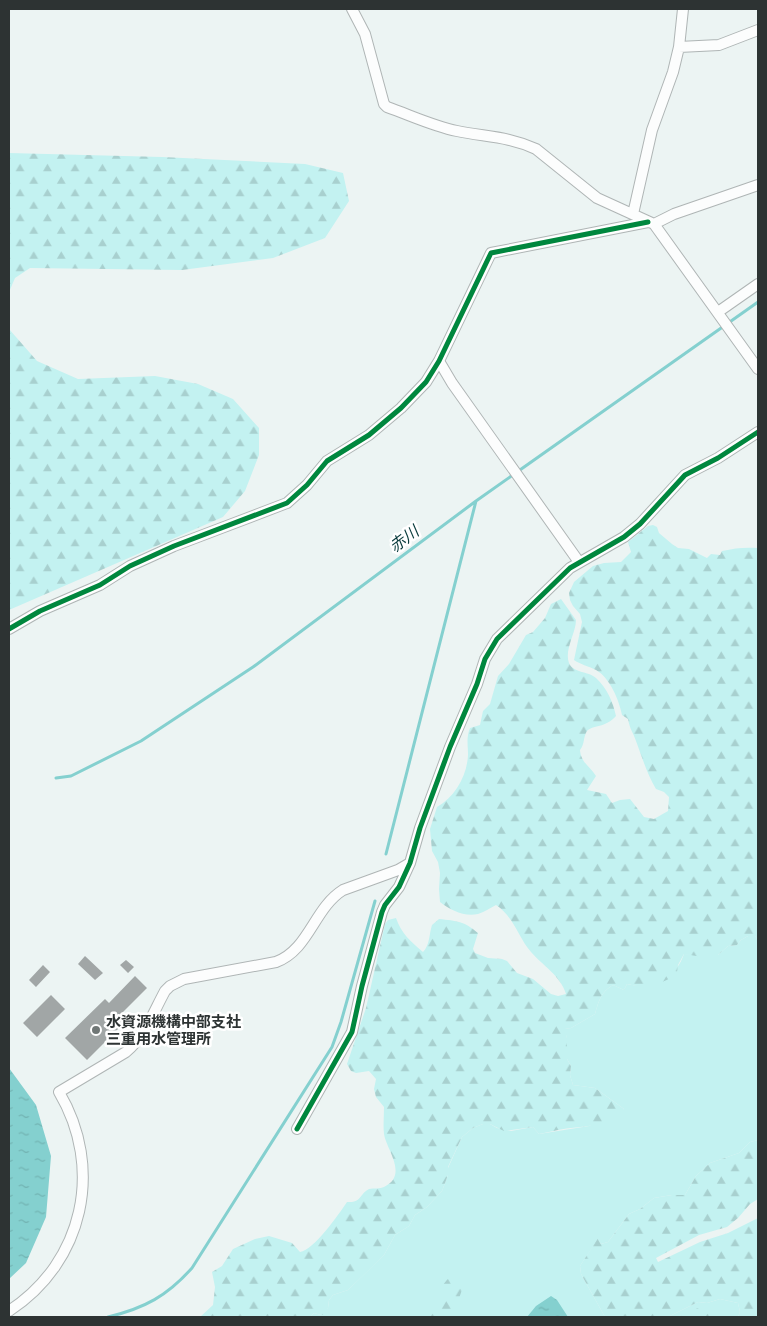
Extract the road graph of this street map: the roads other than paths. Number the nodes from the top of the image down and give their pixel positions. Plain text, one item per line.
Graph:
1 (352, 9) edge
2 (683, 9) edge
3 (758, 30) edge
4 (680, 47) junction
5 (758, 185) edge
6 (633, 214) junction
7 (651, 223) junction
8 (758, 284) edge
9 (720, 315) junction
10 (439, 361) junction
11 (758, 369) edge
12 (758, 432) edge
13 (579, 562) junction
14 (9, 629) edge
15 (410, 863) junction
16 (297, 1129) dead end
17 (9, 1311) edge

1 - 6 street
2 - 4 street
3 - 4 street
4 - 6 street
5 - 7 street
6 - 7 street
7 - 9 street
7 - 10 street
8 - 9 street
9 - 11 street
10 - 13 street
10 - 14 street
12 - 13 street
13 - 15 street
15 - 16 street
15 - 17 street

